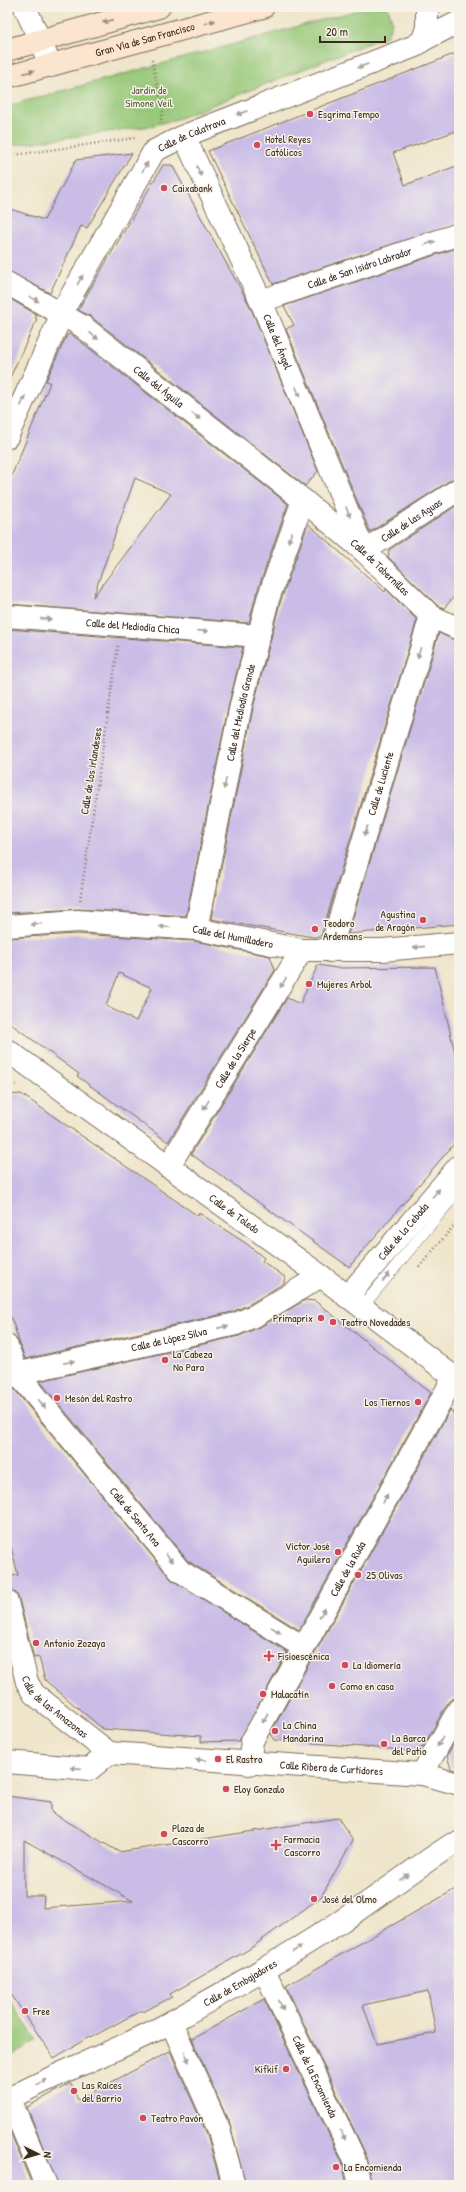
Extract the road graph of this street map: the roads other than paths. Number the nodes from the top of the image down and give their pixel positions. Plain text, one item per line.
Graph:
1 (25, 7) edge
2 (159, 7) edge
3 (263, 7) edge
4 (427, 7) edge
5 (459, 22) edge
6 (40, 40) junction
7 (423, 40) junction
8 (7, 50) edge
9 (51, 66) junction
10 (7, 77) edge
11 (184, 136) junction
12 (459, 234) edge
13 (7, 283) edge
14 (261, 301) junction
15 (62, 314) junction
16 (7, 437) edge
17 (459, 488) edge
18 (303, 500) junction
19 (364, 551) junction
20 (7, 616) edge
21 (430, 616) junction
22 (459, 629) edge
23 (259, 636) junction
24 (7, 926) edge
25 (196, 929) junction
26 (459, 945) edge
27 (302, 950) junction
28 (330, 951) junction
29 (7, 1050) edge
30 (459, 1166) edge
31 (168, 1167) junction
32 (459, 1190) edge
33 (321, 1276) junction
34 (354, 1302) junction
35 (7, 1346) edge
36 (12, 1375) edge
37 (456, 1379) edge
38 (7, 1602) edge
39 (303, 1647) junction
40 (459, 1709) edge
41 (109, 1753) junction
42 (7, 1762) edge
43 (249, 1764) junction
44 (422, 1774) junction
45 (459, 1784) edge
46 (459, 1843) edge
47 (264, 1970) junction
48 (171, 2022) junction
49 (8, 2100) edge
50 (46, 2185) edge
51 (234, 2185) edge
52 (360, 2185) edge

1 - 6 street
2 -> 6 main road
9 -> 3 main road, Gran Vía de San Francisco
4 - 7 street
5 - 7 street, Calle de Calatrava
6 - 8 main road
6 - 9 street
7 -> 11 street, Calle de Calatrava
10 -> 9 main road, Gran Vía de San Francisco
11 -> 14 street, Calle del Ángel
15 -> 11 street, Calle de Calatrava
14 -> 12 street, Calle de San Isidro Labrador
13 -> 15 street, Calle del Águila
14 -> 19 street, Calle del Ángel
16 -> 15 street, Calle de Calatrava
15 -> 18 street, Calle del Águila
17 - 19 street, Calle de las Aguas
18 - 19 street, Calle de Tabernillas
18 -> 23 street, Calle del Mediodía Grande
19 - 21 street, Calle de Tabernillas
20 -> 23 street, Calle del Mediodía Chica
21 - 22 street, Calle de Tabernillas
21 -> 28 street, Calle de Luciente
23 -> 25 street, Calle del Mediodía Grande
25 -> 24 street, Calle del Humilladero
25 - 27 street, Calle del Humilladero
26 -> 28 street, Calle del Humilladero
27 - 28 street, Calle del Humilladero
27 -> 31 street, Calle de la Sierpe
29 - 31 street, Calle de Toledo
34 -> 30 street, Calle de la Cebada
31 - 33 street, Calle de Toledo
34 -> 32 lane
33 - 34 street, Calle de Toledo
36 -> 33 street, Calle de López Silva
34 - 37 street, Calle de Toledo
35 - 36 street, Calle de Santa Ana
36 -> 39 street, Calle de Santa Ana
39 -> 37 street, Calle de la Ruda
38 - 41 street, Calle de las Amazonas
39 -> 43 street, Calle de la Ruda
40 -> 44 street
41 -> 42 street
43 -> 41 street, Calle Ribera de Curtidores
43 - 44 street, Calle Ribera de Curtidores
44 - 45 street
47 -> 46 street, Calle de Embajadores
47 - 48 street, Calle de Embajadores
47 -> 52 street, Calle de la Encomienda
49 -> 48 street, Calle de Embajadores
48 -> 51 street
49 - 50 street

